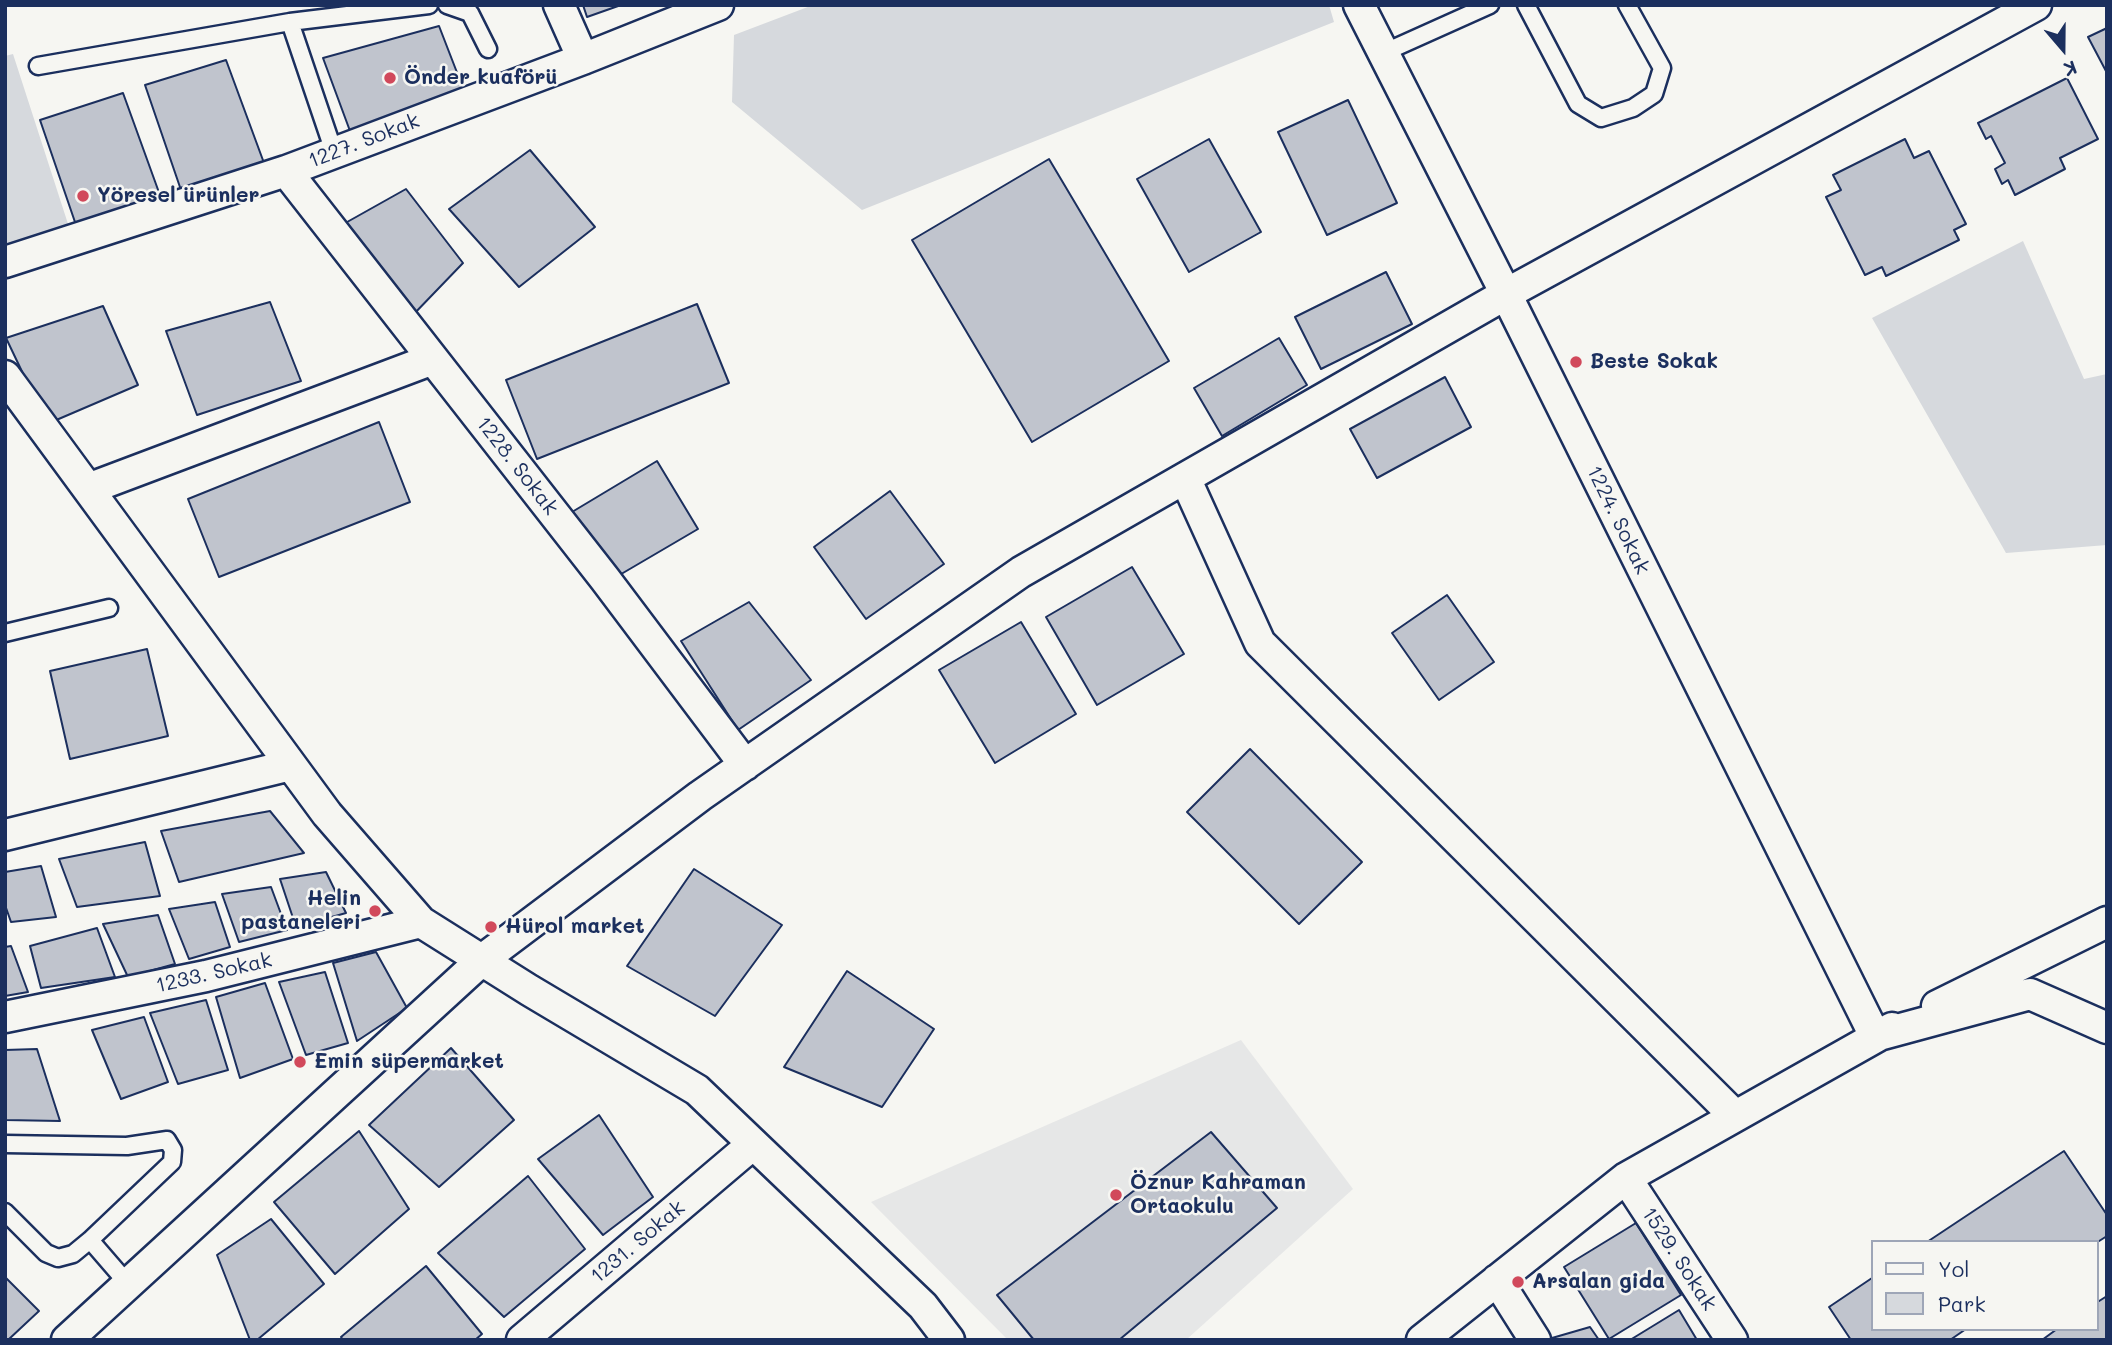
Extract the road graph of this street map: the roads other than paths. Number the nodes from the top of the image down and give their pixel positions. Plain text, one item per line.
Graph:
1 (429, 5) edge
2 (447, 5) edge
3 (559, 5) edge
4 (718, 5) edge
5 (1359, 5) edge
6 (1490, 5) edge
7 (1526, 5) edge
8 (1627, 5) edge
9 (2036, 5) edge
10 (290, 22) junction
11 (488, 49) dead end
12 (1383, 53) junction
13 (583, 59) junction
14 (38, 66) dead end
15 (334, 152) junction
16 (286, 170) junction
17 (5, 262) edge
18 (1506, 294) junction
19 (433, 359) junction
20 (5, 376) edge
21 (1185, 478) junction
22 (88, 489) junction
23 (109, 608) dead end
24 (5, 633) edge
25 (291, 765) junction
26 (745, 765) junction
27 (5, 835) edge
28 (421, 922) junction
29 (2107, 922) edge
30 (482, 960) junction
31 (5, 1017) edge
32 (2107, 1028) edge
33 (1875, 1036) junction
34 (1735, 1116) junction
35 (5, 1144) edge
36 (753, 1144) junction
37 (1626, 1178) junction
38 (5, 1212) edge
39 (90, 1240) junction
40 (1497, 1280) junction
41 (128, 1284) junction
42 (67, 1340) edge
43 (522, 1340) edge
44 (949, 1340) edge
45 (1422, 1340) edge
46 (1535, 1340) edge
47 (1732, 1340) edge

1 - 10 lane
2 - 11 lane
3 - 13 street
4 - 13 street, 1227. Sokak
5 - 12 street, 1224. Sokak
6 - 12 lane
7 - 8 lane
9 - 18 street
10 - 14 lane
10 - 15 lane
12 - 18 street, 1224. Sokak
13 - 15 street, 1227. Sokak
15 - 16 street, 1227. Sokak
16 - 17 street, 1227. Sokak
16 - 19 street, 1228. Sokak
18 - 21 street
18 - 33 street, 1224. Sokak
19 - 22 street
19 - 26 street, 1228. Sokak
20 - 22 street
21 - 26 street
21 - 34 street
22 - 25 street
23 - 24 lane
25 - 27 street
25 - 28 street
26 - 30 street
28 - 30 street
28 - 31 street, 1233. Sokak
29 - 33 street
30 - 36 street
30 - 41 street
32 - 33 street
33 - 34 street
34 - 37 street
35 - 39 lane
36 - 43 street, 1231. Sokak
36 - 44 street
37 - 40 street
37 - 47 street, 1529. Sokak
38 - 39 lane
39 - 41 lane
40 - 45 street
40 - 46 street
41 - 42 street

